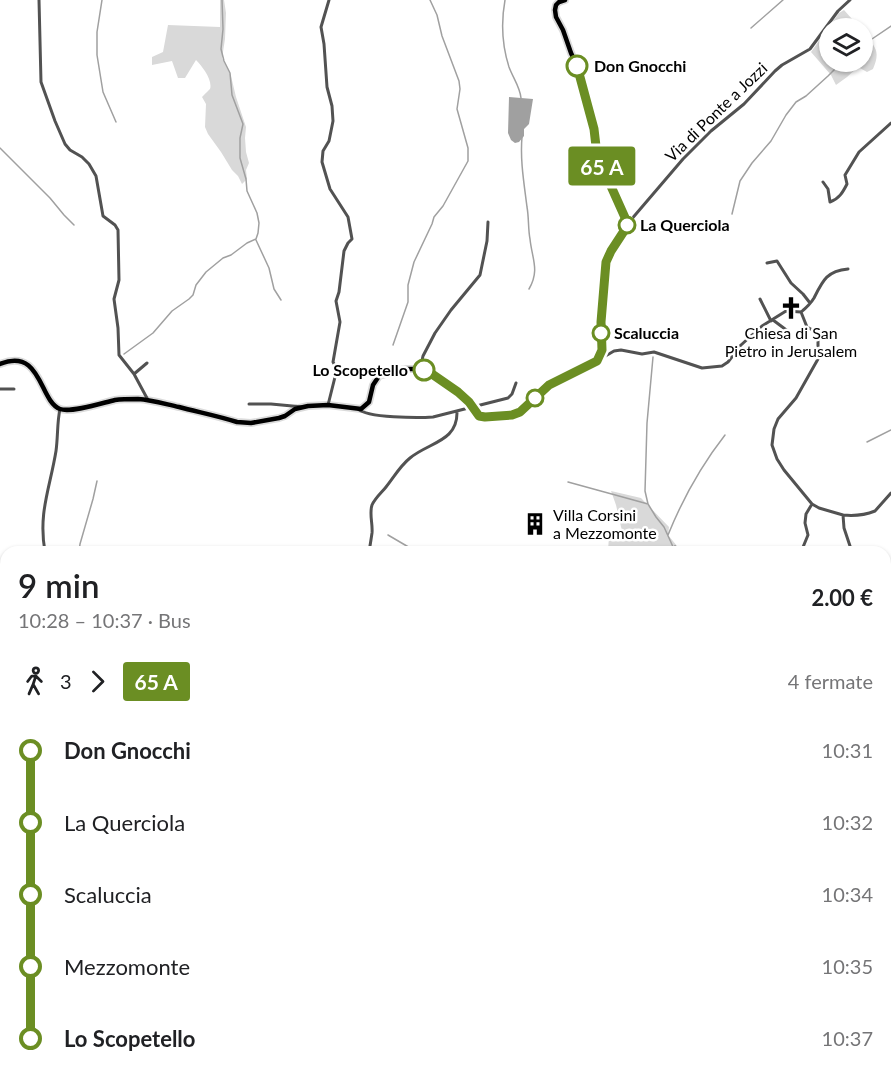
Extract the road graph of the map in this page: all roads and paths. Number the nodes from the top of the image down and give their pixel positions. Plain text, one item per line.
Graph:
1 (39, 0) edge
2 (329, 0) edge
3 (565, 0) edge
4 (850, 0) edge
5 (891, 123) edge
6 (823, 182) dead end
7 (488, 222) dead end
8 (627, 222) junction
9 (767, 263) dead end
10 (848, 269) dead end
11 (760, 300) dead end
12 (810, 303) junction
13 (801, 312) junction
14 (772, 320) junction
15 (789, 332) dead end
16 (600, 357) junction
17 (147, 363) dead end
18 (0, 364) edge
19 (420, 369) junction
20 (134, 374) junction
21 (516, 383) dead end
22 (0, 389) edge
23 (14, 389) dead end
24 (148, 400) junction
25 (249, 404) dead end
26 (328, 405) junction
27 (472, 406) junction
28 (303, 407) junction
29 (60, 409) junction
30 (358, 410) junction
31 (457, 411) junction
32 (508, 411) dead end
33 (497, 416) junction
34 (891, 492) edge
35 (812, 504) junction
36 (843, 515) junction
37 (44, 546) edge
38 (370, 546) edge
39 (803, 546) edge
40 (850, 546) edge

1 - 20 street
2 - 26 street
3 - 8 main road
4 - 8 street, Via di Ponte a Jozzi
5 - 6 street
7 - 19 street
8 - 16 main road
9 - 12 street
10 - 12 street
11 - 14 street
12 - 13 street
13 - 14 street
13 - 35 street
14 - 15 street
14 - 16 street
16 - 33 main road
17 - 20 street
18 - 29 main road
19 - 27 main road
19 - 30 main road
20 - 24 street
21 - 27 street
22 - 23 street
24 - 28 main road
24 - 29 main road
25 - 28 street
26 - 28 main road
26 - 30 main road
27 - 31 street
27 - 33 main road
29 - 37 street
30 - 31 street
31 - 38 street
32 - 33 street
34 - 36 street
35 - 36 street
35 - 39 street
36 - 40 street

